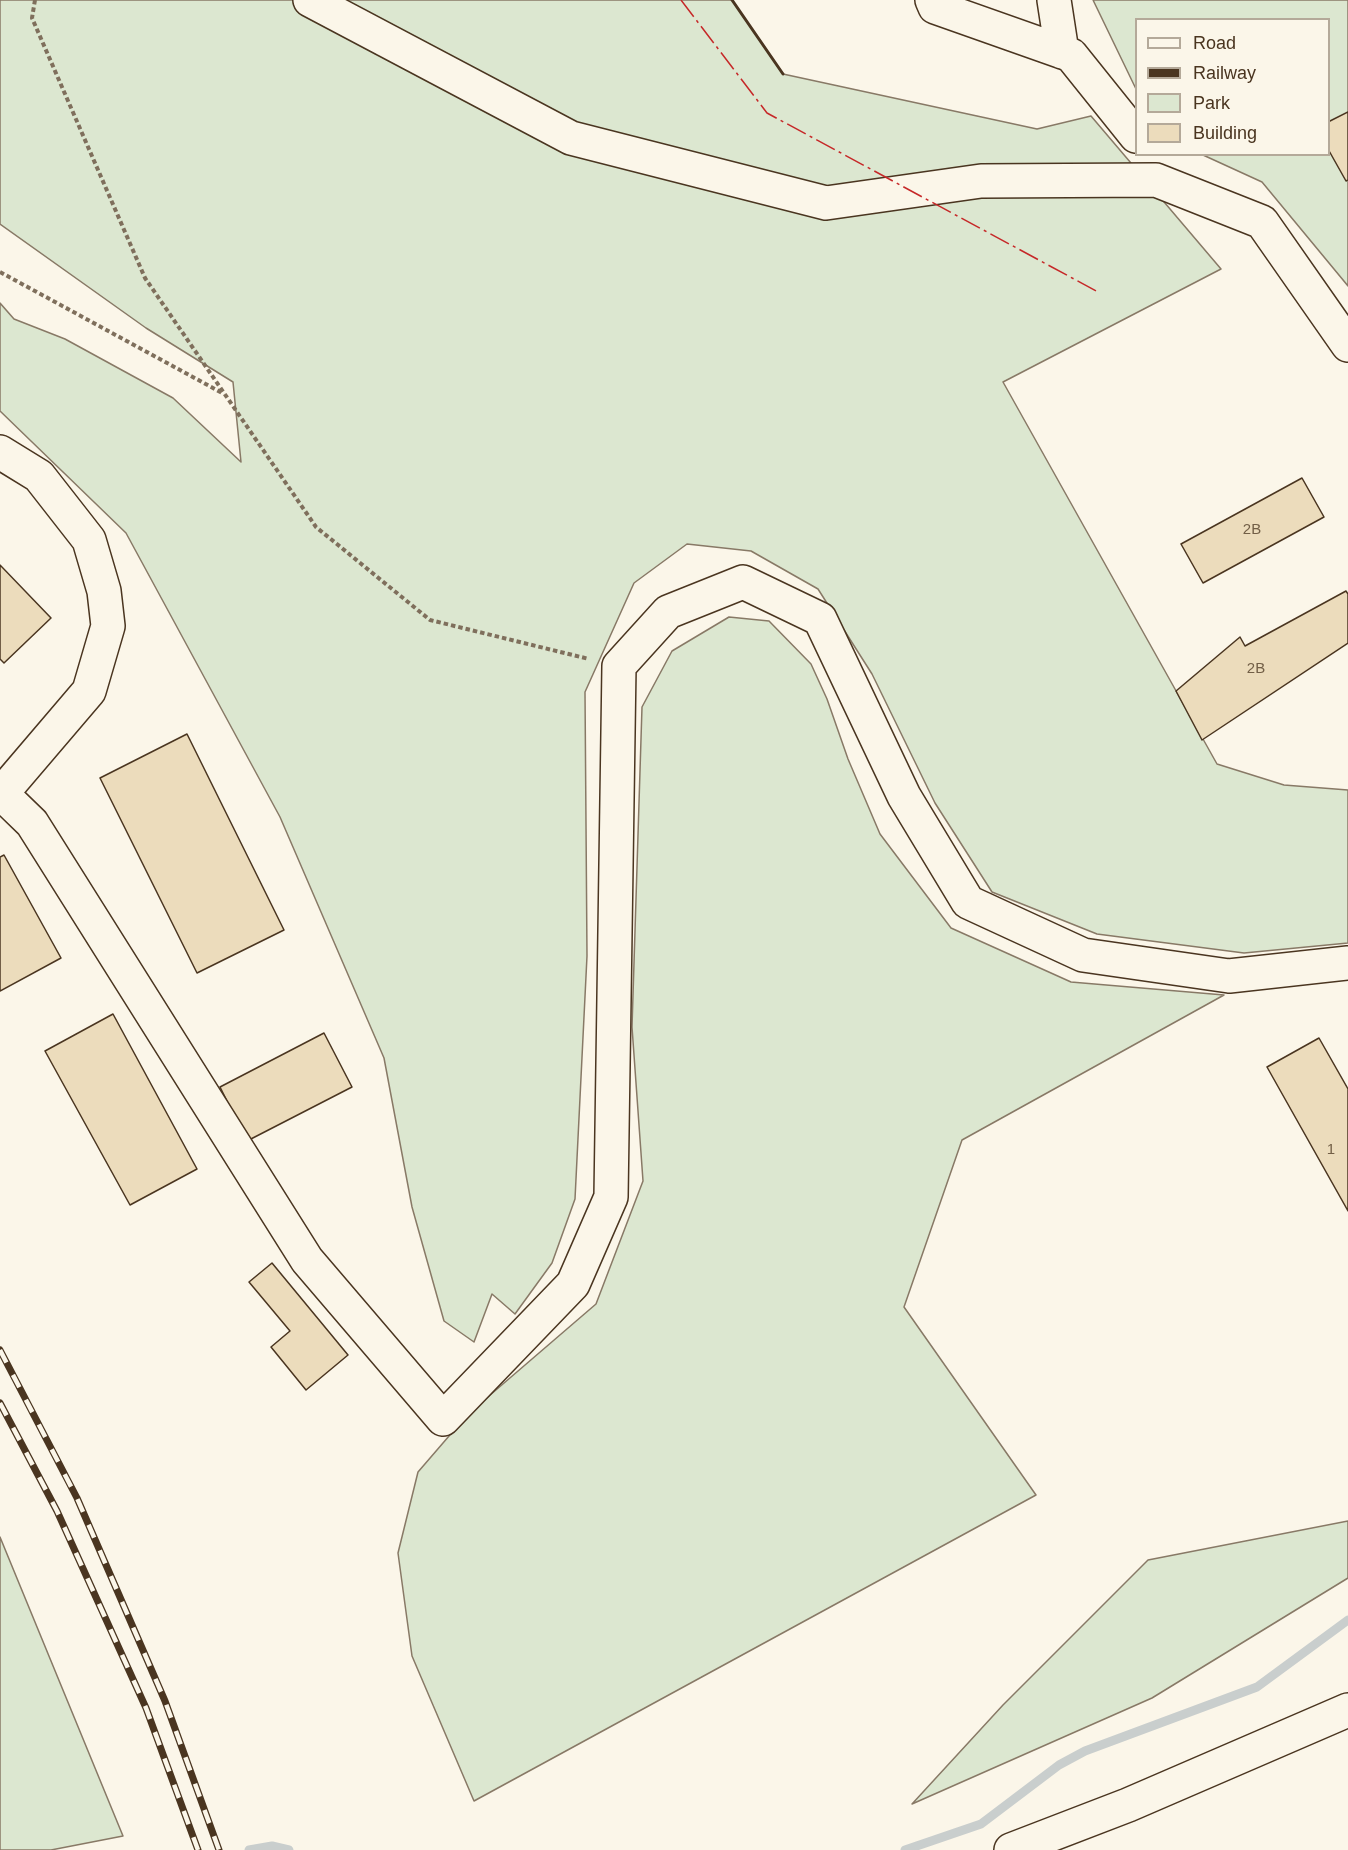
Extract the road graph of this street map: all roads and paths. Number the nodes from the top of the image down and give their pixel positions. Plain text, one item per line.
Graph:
1 (35, 0) edge
2 (309, 0) edge
3 (932, 0) edge
4 (1054, 0) edge
5 (1062, 52) junction
6 (1135, 134) edge
7 (1157, 156) edge
8 (1196, 196) junction
9 (0, 272) edge
10 (1338, 319) edge
11 (1348, 345) edge
12 (225, 394) junction
13 (0, 452) edge
14 (618, 666) junction
15 (1, 792) edge
16 (1348, 963) edge
17 (1348, 1710) edge
18 (1077, 1838) edge
19 (1011, 1850) edge

1 - 12 path
2 - 8 street
3 - 5 street
4 - 5 street
5 - 6 street
7 - 8 street
8 - 10 street
9 - 12 path
10 - 11 street
12 - 14 path
13 - 15 street
14 - 15 street
14 - 16 street
17 - 18 street
18 - 19 street

